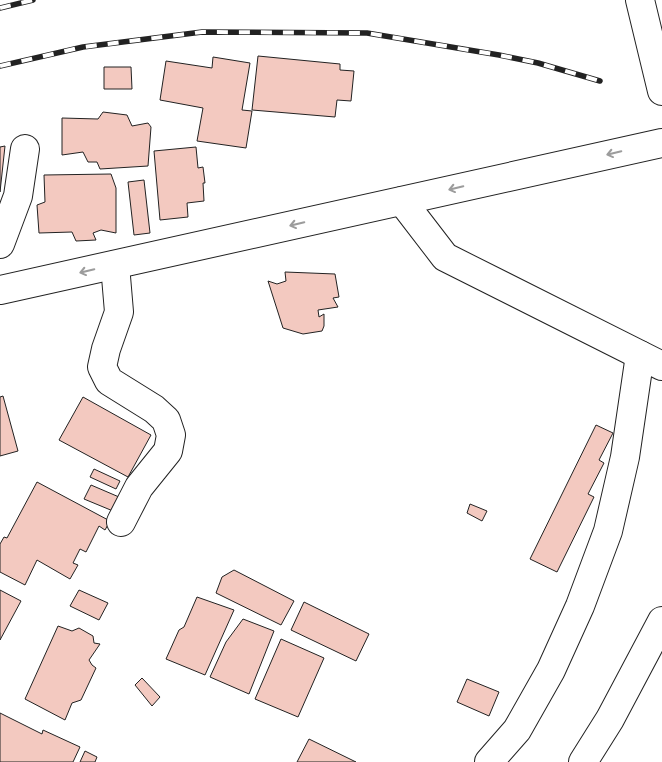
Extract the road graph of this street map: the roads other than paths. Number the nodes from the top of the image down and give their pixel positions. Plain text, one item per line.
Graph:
1 (640, 0) edge
2 (662, 91) edge
3 (662, 143) edge
4 (25, 149) dead end
5 (402, 200) junction
6 (0, 244) edge
7 (115, 265) junction
8 (0, 290) edge
9 (651, 361) edge
10 (121, 522) dead end
11 (662, 621) edge
12 (489, 762) edge
13 (583, 762) edge

1 - 2 street
3 -> 5 street
4 - 6 street
5 -> 7 street
5 - 9 street
7 -> 8 street
7 - 10 street
9 - 12 street
11 - 13 street

